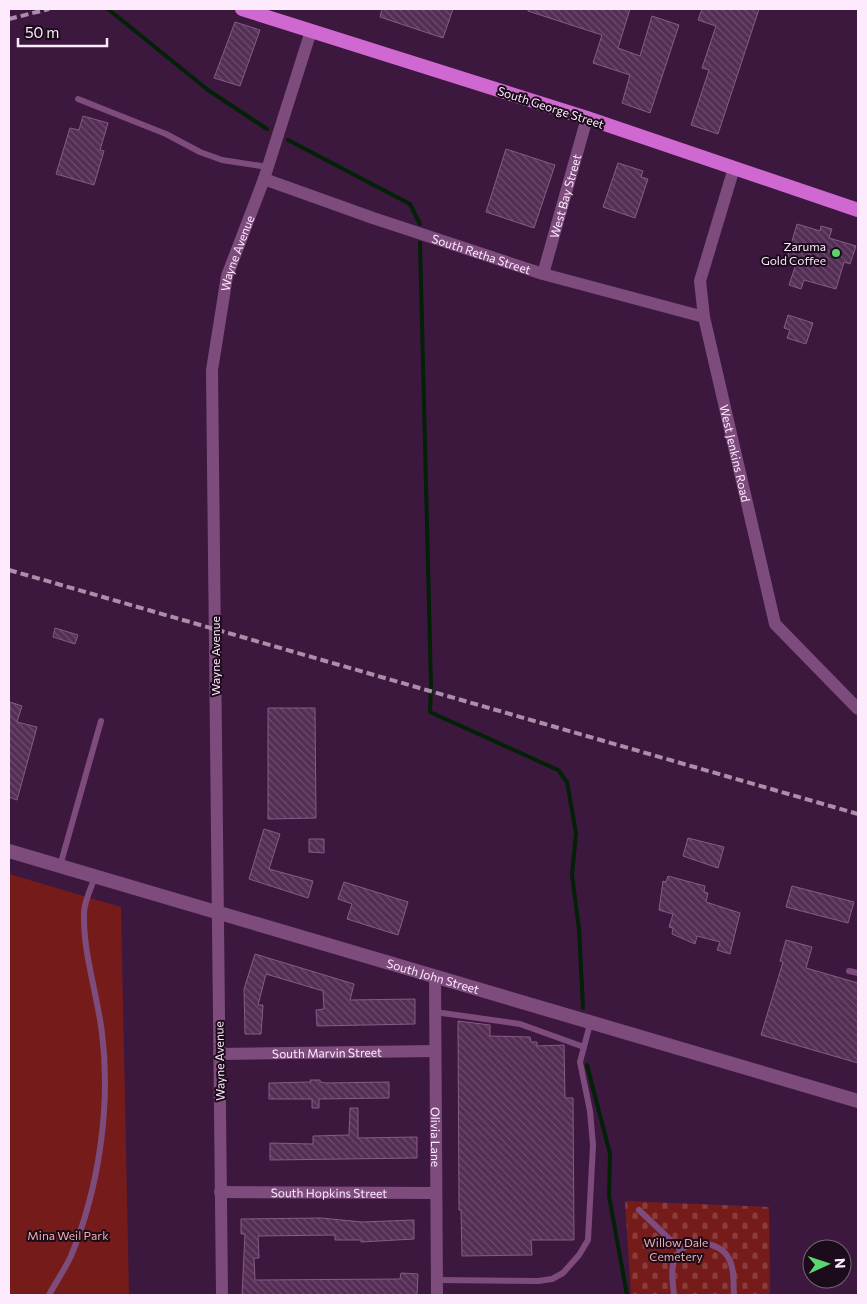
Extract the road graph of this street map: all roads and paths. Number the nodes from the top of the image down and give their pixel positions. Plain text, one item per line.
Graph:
1 (242, 9) edge
2 (310, 31) junction
3 (78, 99) dead end
4 (587, 118) junction
5 (734, 168) junction
6 (266, 173) junction
7 (858, 210) edge
8 (543, 274) junction
9 (704, 317) junction
10 (858, 709) edge
11 (101, 721) dead end
12 (9, 851) edge
13 (60, 866) junction
14 (94, 877) junction
15 (217, 911) junction
16 (848, 971) dead end
17 (858, 973) edge
18 (435, 978) junction
19 (435, 1012) junction
20 (590, 1024) junction
21 (584, 1047) junction
22 (434, 1050) junction
23 (219, 1054) junction
24 (858, 1101) edge
25 (220, 1192) junction
26 (436, 1193) junction
27 (639, 1210) dead end
28 (681, 1250) junction
29 (437, 1280) junction
30 (49, 1295) edge
31 (222, 1295) edge
32 (437, 1295) edge
33 (674, 1295) edge
34 (734, 1295) edge

1 - 2 main road, South George Street
2 - 4 main road, South George Street
2 - 6 street, Wayne Avenue
3 - 6 lane
4 - 5 main road, South George Street
4 - 8 street, West Bay Street
5 - 7 main road, South George Street
5 - 9 street, West Jenkins Road
6 - 8 street, South Retha Street
6 - 15 street, Wayne Avenue
8 - 9 street, South Retha Street
9 - 10 street, West Jenkins Road
11 - 13 lane
12 - 13 street, South John Street
13 - 14 street, South John Street
14 - 15 street, South John Street
14 - 30 lane
15 - 18 street, South John Street
15 - 23 street, Wayne Avenue
16 - 17 lane
18 - 19 street, Olivia Lane
18 - 20 street, South John Street
19 - 21 lane
19 - 22 street, Olivia Lane
20 - 21 lane
20 - 24 street, South John Street
21 - 29 lane
22 - 23 street, South Marvin Street
22 - 26 street, Olivia Lane
23 - 25 street, Wayne Avenue
25 - 26 street, South Hopkins Street
25 - 31 street, Wayne Avenue
26 - 29 street, Olivia Lane
27 - 28 lane
28 - 33 lane
28 - 34 lane
29 - 32 street, Olivia Lane

